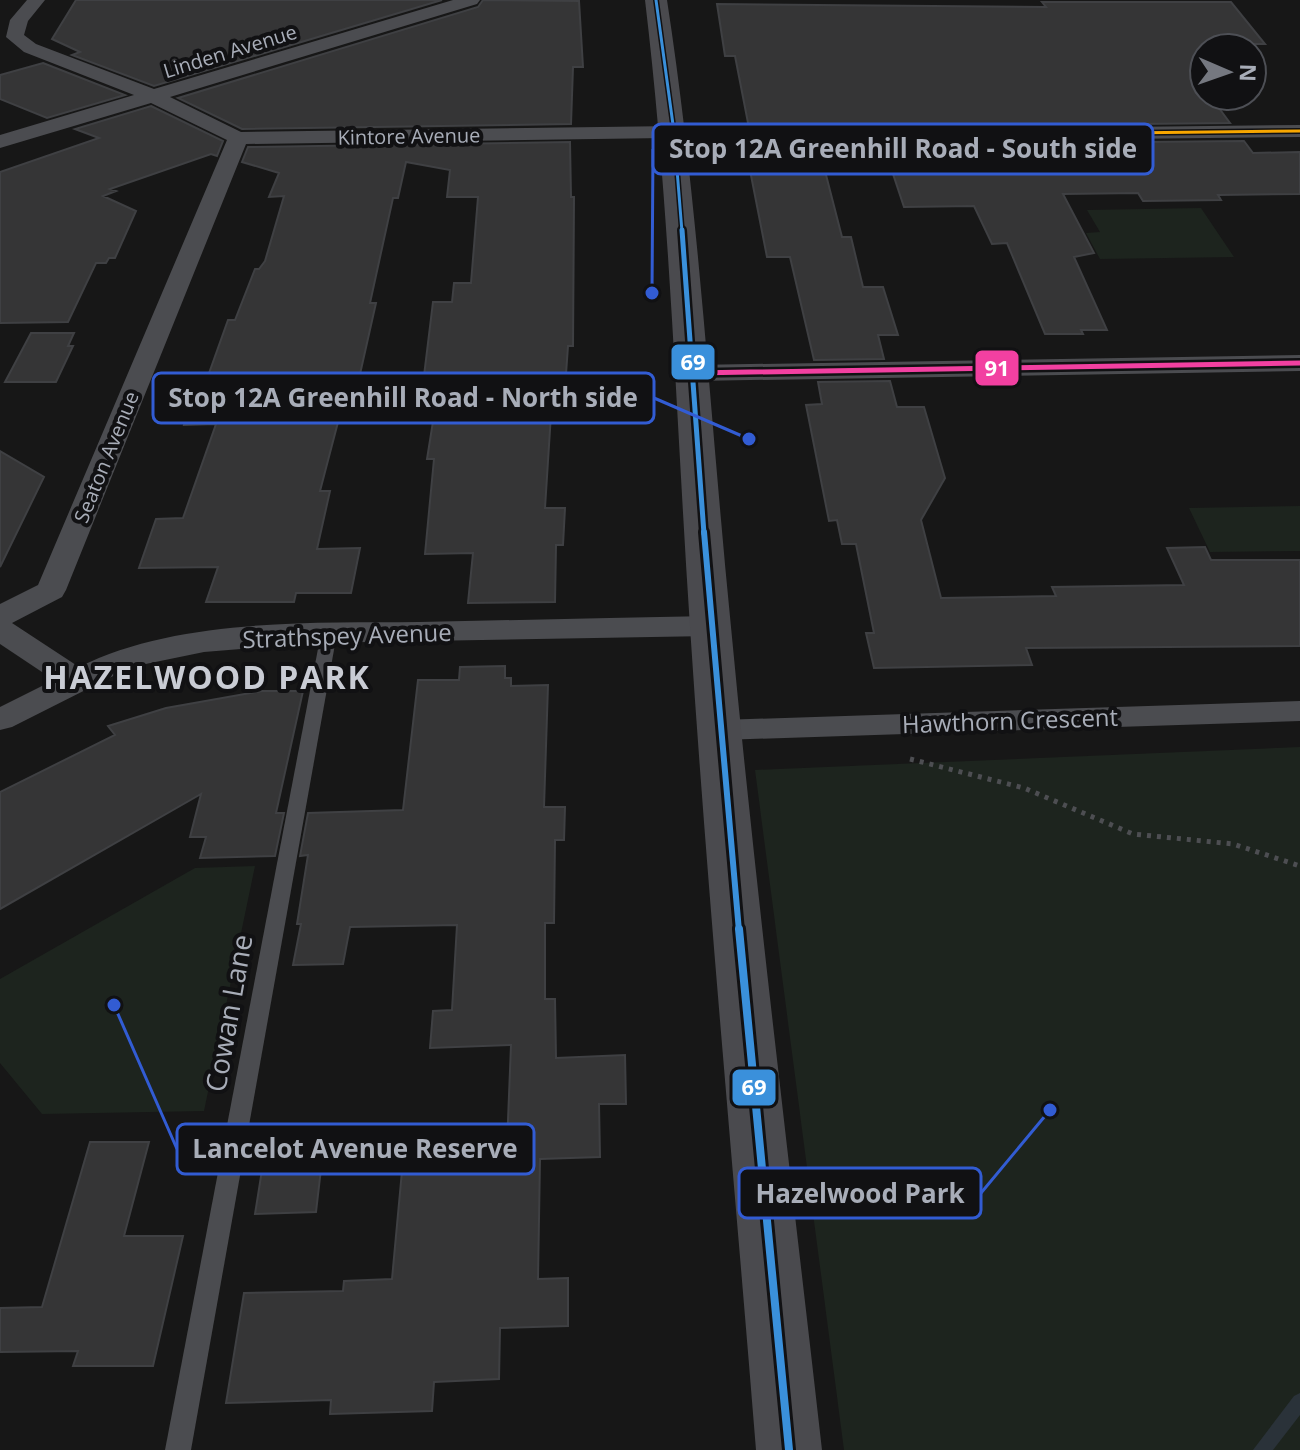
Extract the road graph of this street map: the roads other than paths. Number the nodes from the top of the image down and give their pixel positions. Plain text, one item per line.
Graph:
1 (36, 0) edge
2 (426, 0) edge
3 (471, 0) edge
4 (656, 0) edge
5 (388, 12) junction
6 (412, 19) junction
7 (7, 37) edge
8 (129, 86) junction
9 (153, 96) junction
10 (0, 124) edge
11 (1300, 131) edge
12 (674, 135) junction
13 (238, 138) junction
14 (0, 142) edge
15 (1300, 363) edge
16 (694, 373) junction
17 (0, 617) edge
18 (710, 626) junction
19 (0, 630) edge
20 (329, 633) junction
21 (76, 680) junction
22 (1300, 711) edge
23 (0, 720) edge
24 (721, 730) junction
25 (178, 1450) edge
26 (789, 1450) edge

1 - 7 street
2 - 5 street, Linden Avenue
3 - 6 street, Linden Avenue
4 - 12 main road
5 - 6 street
5 - 8 street, Linden Avenue
6 - 9 street, Linden Avenue
7 - 8 street, Kintore Avenue
8 - 9 street, Kintore Avenue
8 - 10 street, Linden Avenue
9 - 13 street, Kintore Avenue
9 - 14 street, Linden Avenue
11 - 12 street, Kintore Avenue
12 - 13 street, Kintore Avenue
12 - 16 main road
13 - 17 street, Seaton Avenue
15 - 16 street
16 - 18 main road
18 - 20 street, Strathspey Avenue
18 - 24 main road
19 - 21 street
20 - 21 street, Strathspey Avenue
20 - 25 lane, Cowan Lane
21 - 23 street, Strathspey Avenue
22 - 24 street, Hawthorn Crescent
24 - 26 main road

